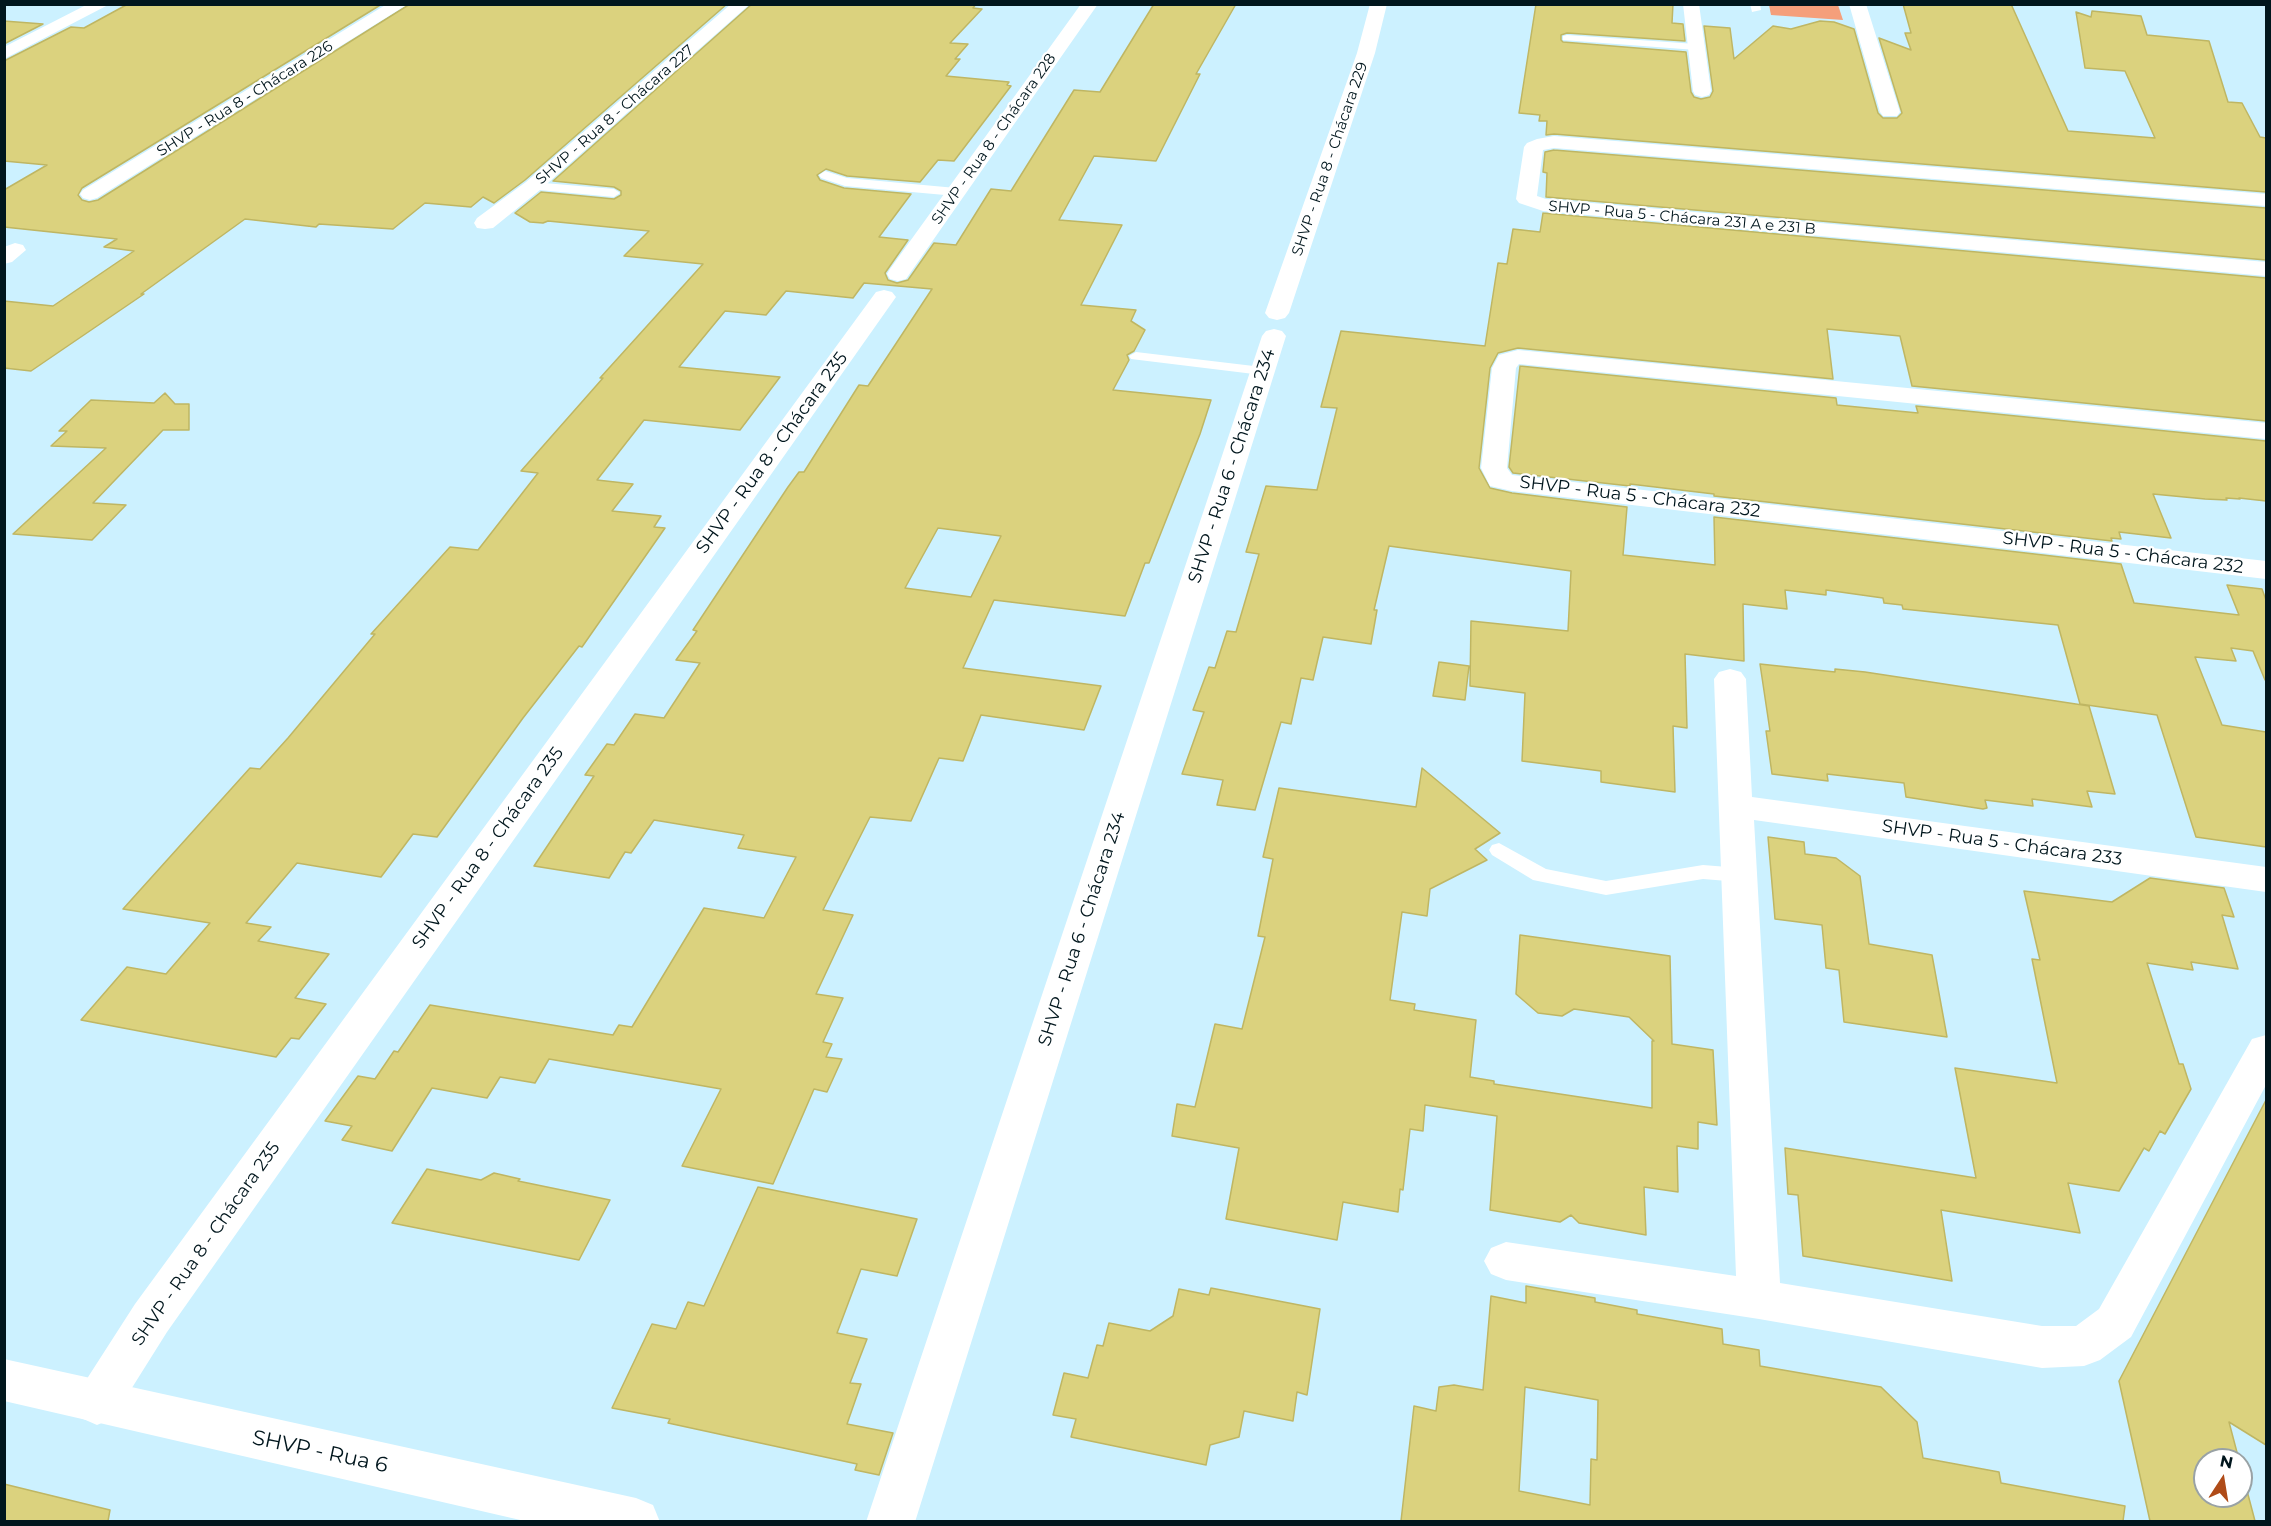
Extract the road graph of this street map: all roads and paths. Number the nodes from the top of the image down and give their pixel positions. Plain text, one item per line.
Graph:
1 (102, 4) edge
2 (400, 4) edge
3 (742, 4) edge
4 (1090, 4) edge
5 (1379, 4) edge
6 (1691, 4) edge
7 (1857, 4) edge
8 (1568, 38) dead end
9 (1696, 47) junction
10 (4, 54) edge
11 (1702, 91) dead end
12 (1890, 112) dead end
13 (825, 175) dead end
14 (533, 186) junction
15 (956, 192) junction
16 (614, 193) dead end
17 (90, 194) dead end
18 (2266, 200) edge
19 (485, 223) dead end
20 (2266, 269) edge
21 (891, 285) joint
22 (1275, 325) joint
23 (1136, 356) dead end
24 (1262, 371) junction
25 (2266, 431) edge
26 (2266, 570) edge
27 (1730, 679) dead end
28 (1737, 806) junction
29 (1499, 850) dead end
30 (1740, 875) junction
31 (2266, 879) edge
32 (2266, 1050) edge
33 (1506, 1261) dead end
34 (1759, 1299) junction
35 (4, 1380) edge
36 (97, 1403) junction
37 (636, 1521) edge
38 (890, 1521) edge

1 - 10 street
2 - 17 street, SHVP - Rua 8 - Chácara 226
3 - 14 street, SHVP - Rua 8 - Chácara 227
4 - 15 street, SHVP - Rua 8 - Chácara 228
5 - 22 street, SHVP - Rua 8 - Chácara 229
6 - 9 street
7 - 12 street
8 - 9 lane
9 - 11 street
13 - 15 lane
14 - 16 lane
14 - 19 street, SHVP - Rua 8 - Chácara 227
15 - 21 street, SHVP - Rua 8 - Chácara 228
18 - 20 street, SHVP - Rua 5 - Chácara 231 A e 231 B
21 - 36 street, SHVP - Rua 8 - Chácara 235
22 - 24 street, SHVP - Rua 6 - Chácara 234
23 - 24 lane
24 - 38 street, SHVP - Rua 6 - Chácara 234
25 - 26 street, SHVP - Rua 5 - Chácara 232
27 - 28 street
28 - 30 street
28 - 31 street, SHVP - Rua 5 - Chácara 233
29 - 30 lane
30 - 34 street
32 - 34 street
33 - 34 street
35 - 36 street, SHVP - Rua 6
36 - 37 street, SHVP - Rua 6

